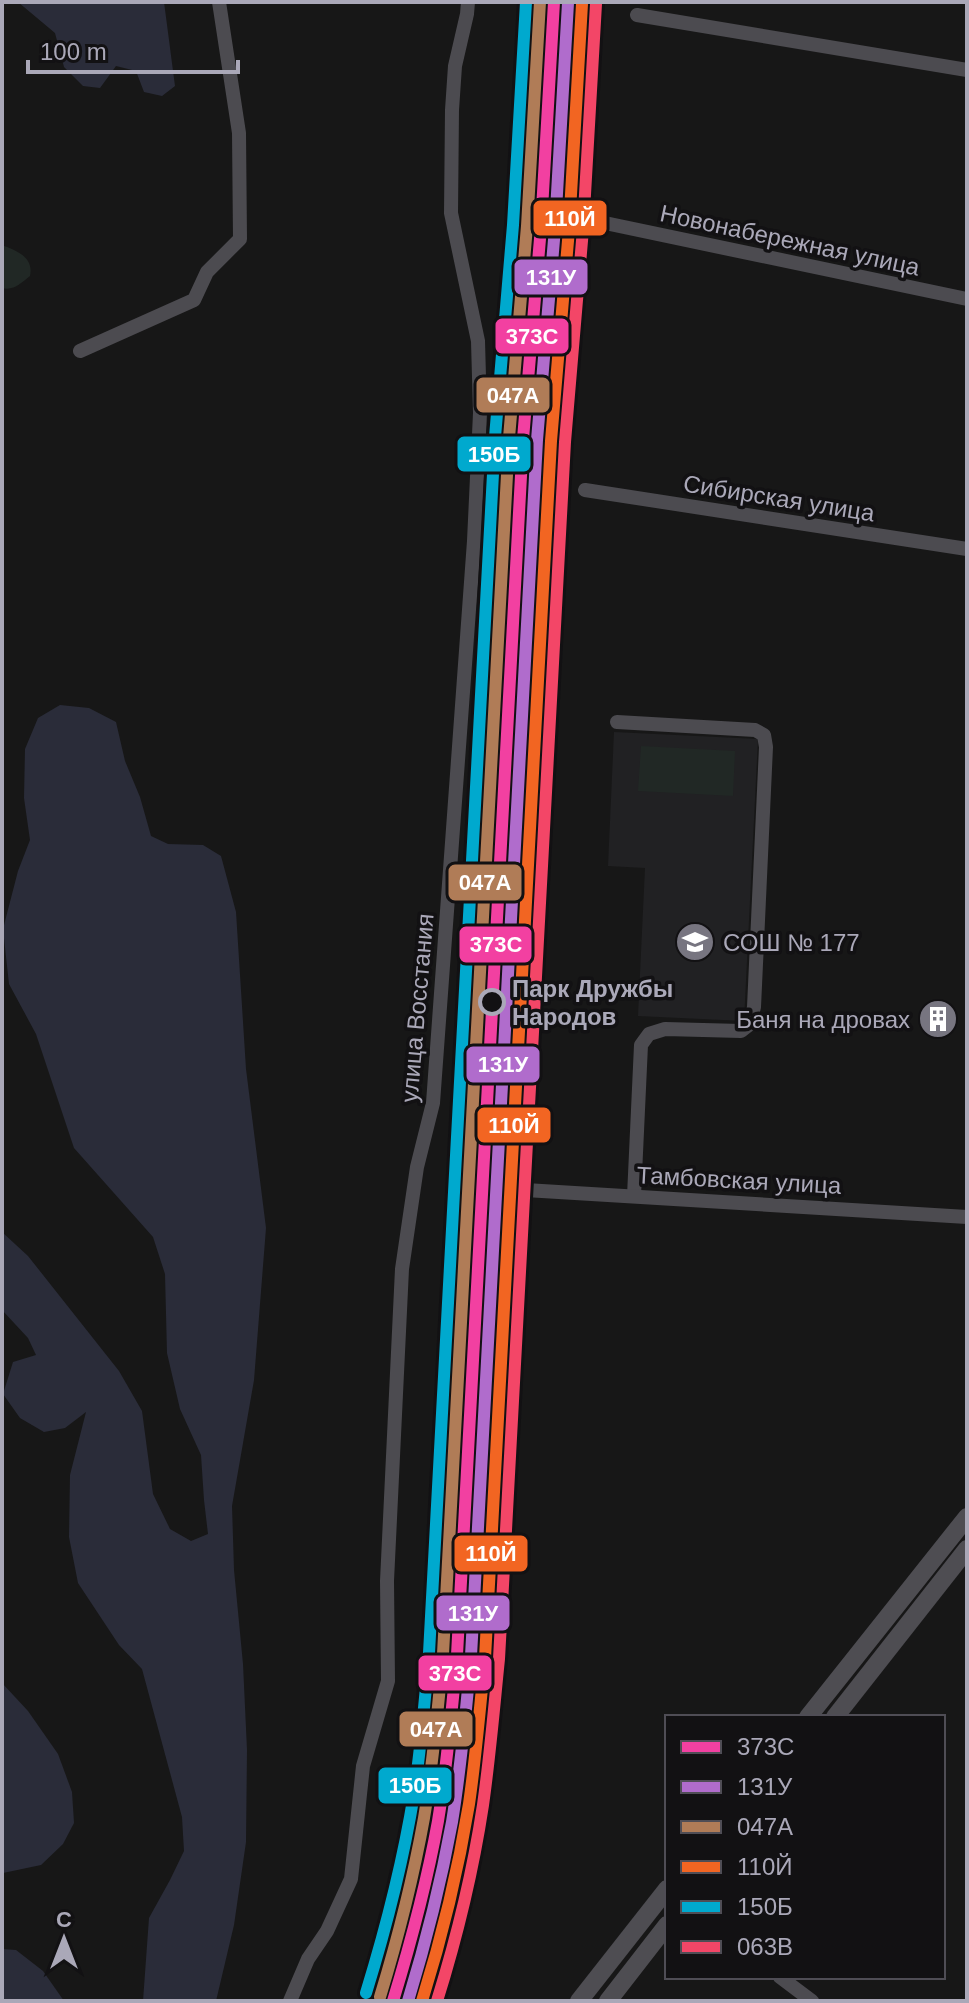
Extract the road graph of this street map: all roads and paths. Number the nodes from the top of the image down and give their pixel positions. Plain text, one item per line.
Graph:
1 (219, 2) edge
2 (468, 2) edge
3 (637, 15) dead end
4 (967, 70) edge
5 (605, 223) dead end
6 (967, 299) edge
7 (80, 351) dead end
8 (585, 490) dead end
9 (967, 549) edge
10 (617, 722) dead end
11 (509, 1189) dead end
12 (634, 1196) junction
13 (967, 1217) edge
14 (967, 1517) edge
15 (967, 1549) edge
16 (810, 1715) edge
17 (837, 1715) edge
18 (665, 1892) edge
19 (665, 1928) edge
20 (783, 1979) edge
21 (290, 2001) edge
22 (579, 2001) edge
23 (608, 2001) edge
24 (812, 2001) edge

1 - 7 street
2 - 21 street, улица Восстания
3 - 4 street
5 - 6 street, Новонабережная улица
8 - 9 street, Сибирская улица
10 - 12 street
11 - 12 street, Тамбовская улица
12 - 13 street, Тамбовская улица
14 - 16 main road
15 - 17 main road
18 - 22 main road
19 - 23 main road
20 - 24 street

